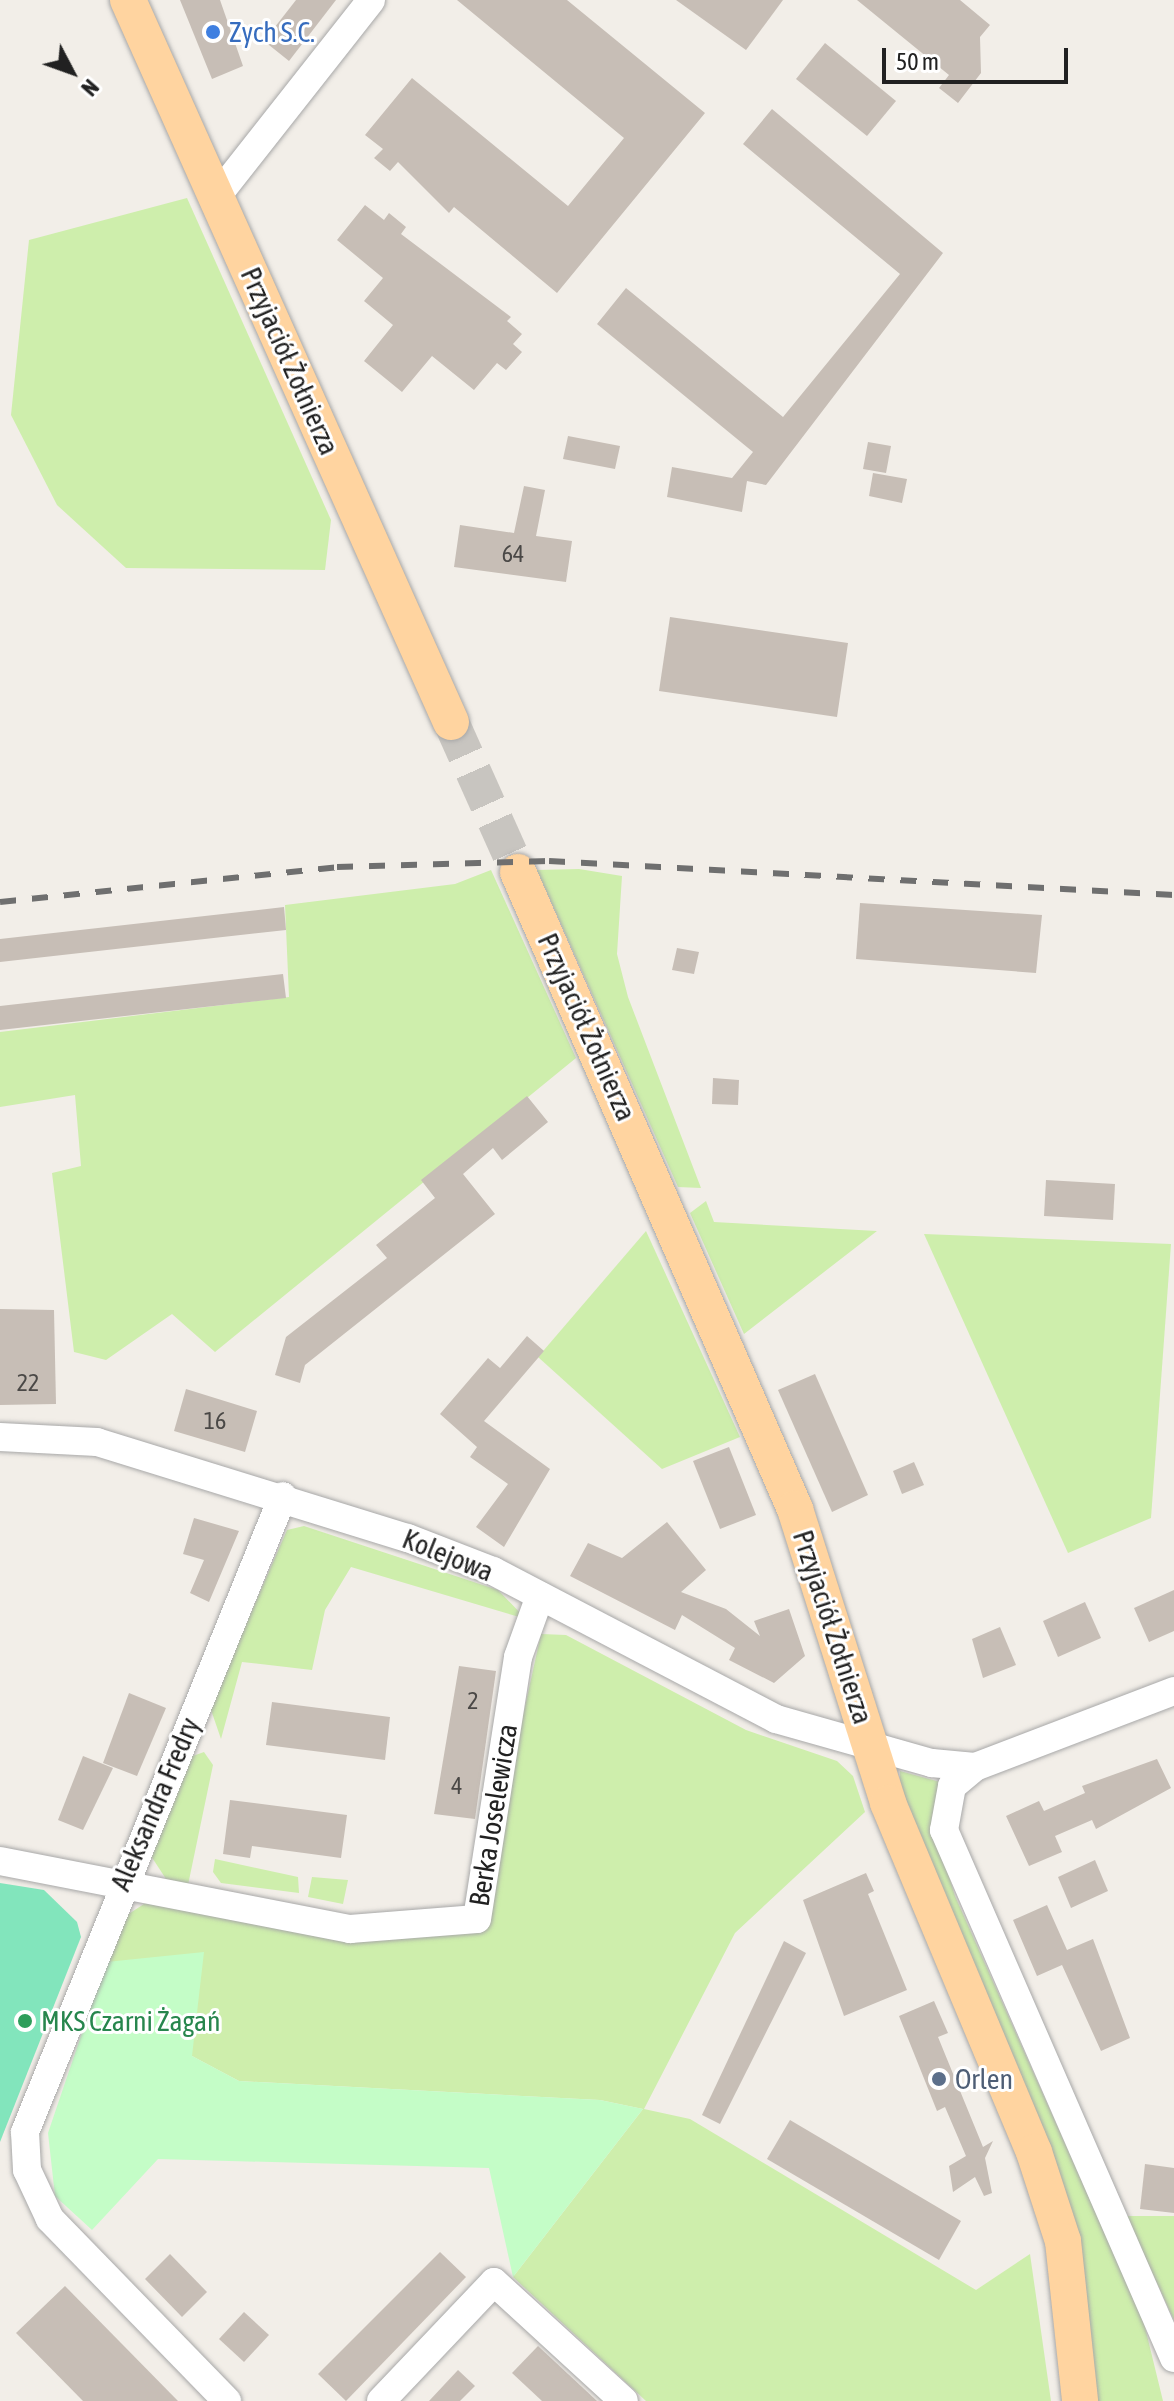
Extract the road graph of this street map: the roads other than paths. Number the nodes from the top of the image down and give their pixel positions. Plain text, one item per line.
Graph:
1 (128, 0) edge
2 (371, 0) edge
3 (217, 196) junction
4 (451, 722) tunnel mouth
5 (518, 872) tunnel mouth
6 (0, 1437) edge
7 (283, 1496) junction
8 (540, 1596) junction
9 (1174, 1691) edge
10 (871, 1749) junction
11 (975, 1767) junction
12 (0, 1861) edge
13 (122, 1884) junction
14 (1174, 2358) edge
15 (227, 2401) edge
16 (381, 2401) edge
17 (624, 2401) edge
18 (1080, 2401) edge

1 - 3 main road, Przyjaciół Żołnierza
2 - 3 street
3 - 4 main road, Przyjaciół Żołnierza
5 - 10 main road, Przyjaciół Żołnierza
6 - 7 street, Kolejowa
7 - 8 street, Kolejowa
7 - 13 street, Aleksandra Fredry
8 - 10 street, Kolejowa
8 - 13 street, Berka Joselewicza
9 - 11 street
10 - 11 street, Kolejowa
10 - 18 main road, Przyjaciół Żołnierza
11 - 14 street
12 - 13 street
13 - 15 street, Aleksandra Fredry
16 - 17 street

